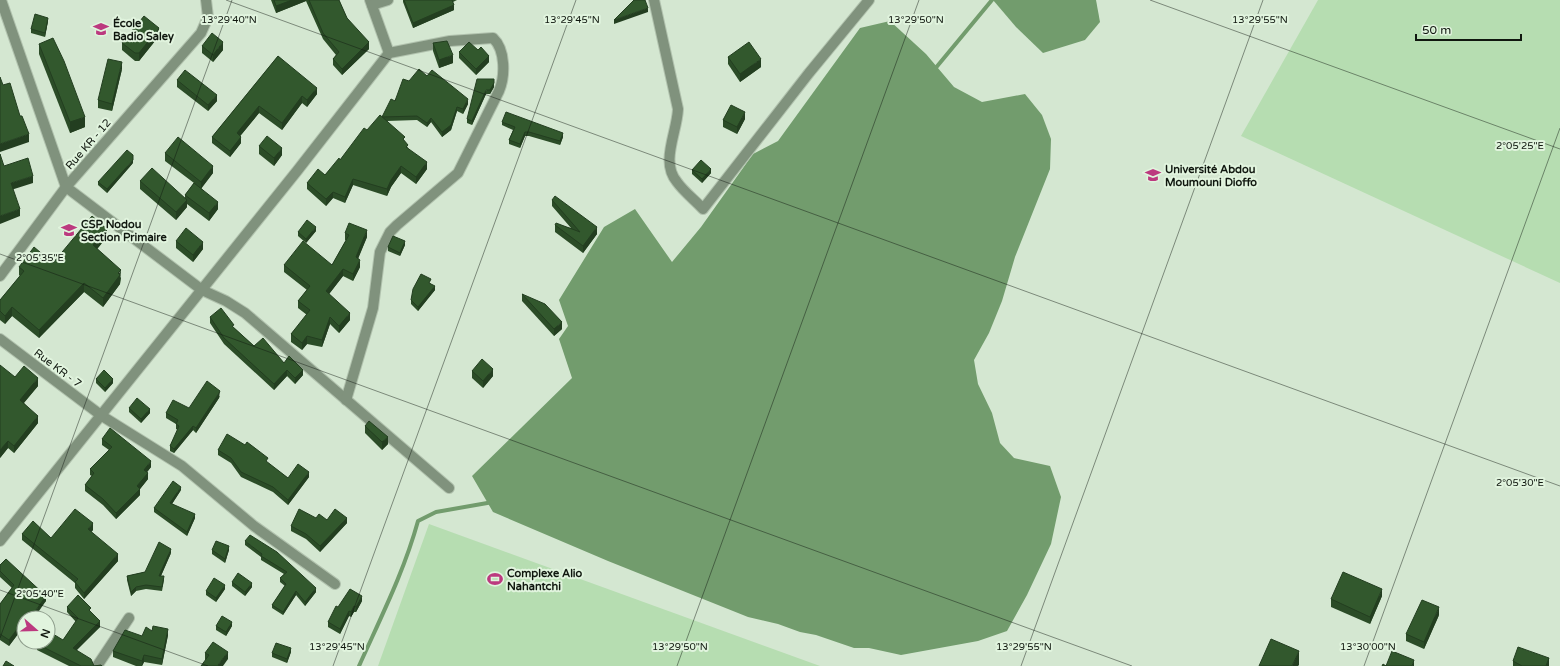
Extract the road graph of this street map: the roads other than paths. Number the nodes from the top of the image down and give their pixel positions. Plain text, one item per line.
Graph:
1 (1, 0) edge
2 (206, 0) edge
3 (388, 0) edge
4 (654, 0) edge
5 (869, 0) edge
6 (371, 2) edge
7 (388, 53) junction
8 (66, 187) junction
9 (0, 276) edge
10 (202, 290) junction
11 (0, 339) edge
12 (346, 400) junction
13 (102, 416) junction
14 (449, 488) dead end
15 (0, 541) edge
16 (335, 584) dead end
17 (129, 618) dead end
18 (97, 666) edge

1 - 8 street
2 - 8 street, Rue KR - 12
3 - 6 street
4 - 5 street
6 - 7 street
7 - 10 street
7 - 12 street
8 - 9 street, Rue KR - 12
8 - 10 street
10 - 12 street
10 - 13 street
11 - 13 street, Rue KR - 7
12 - 14 street
13 - 15 street
13 - 16 street, Rue KR - 7
17 - 18 street

